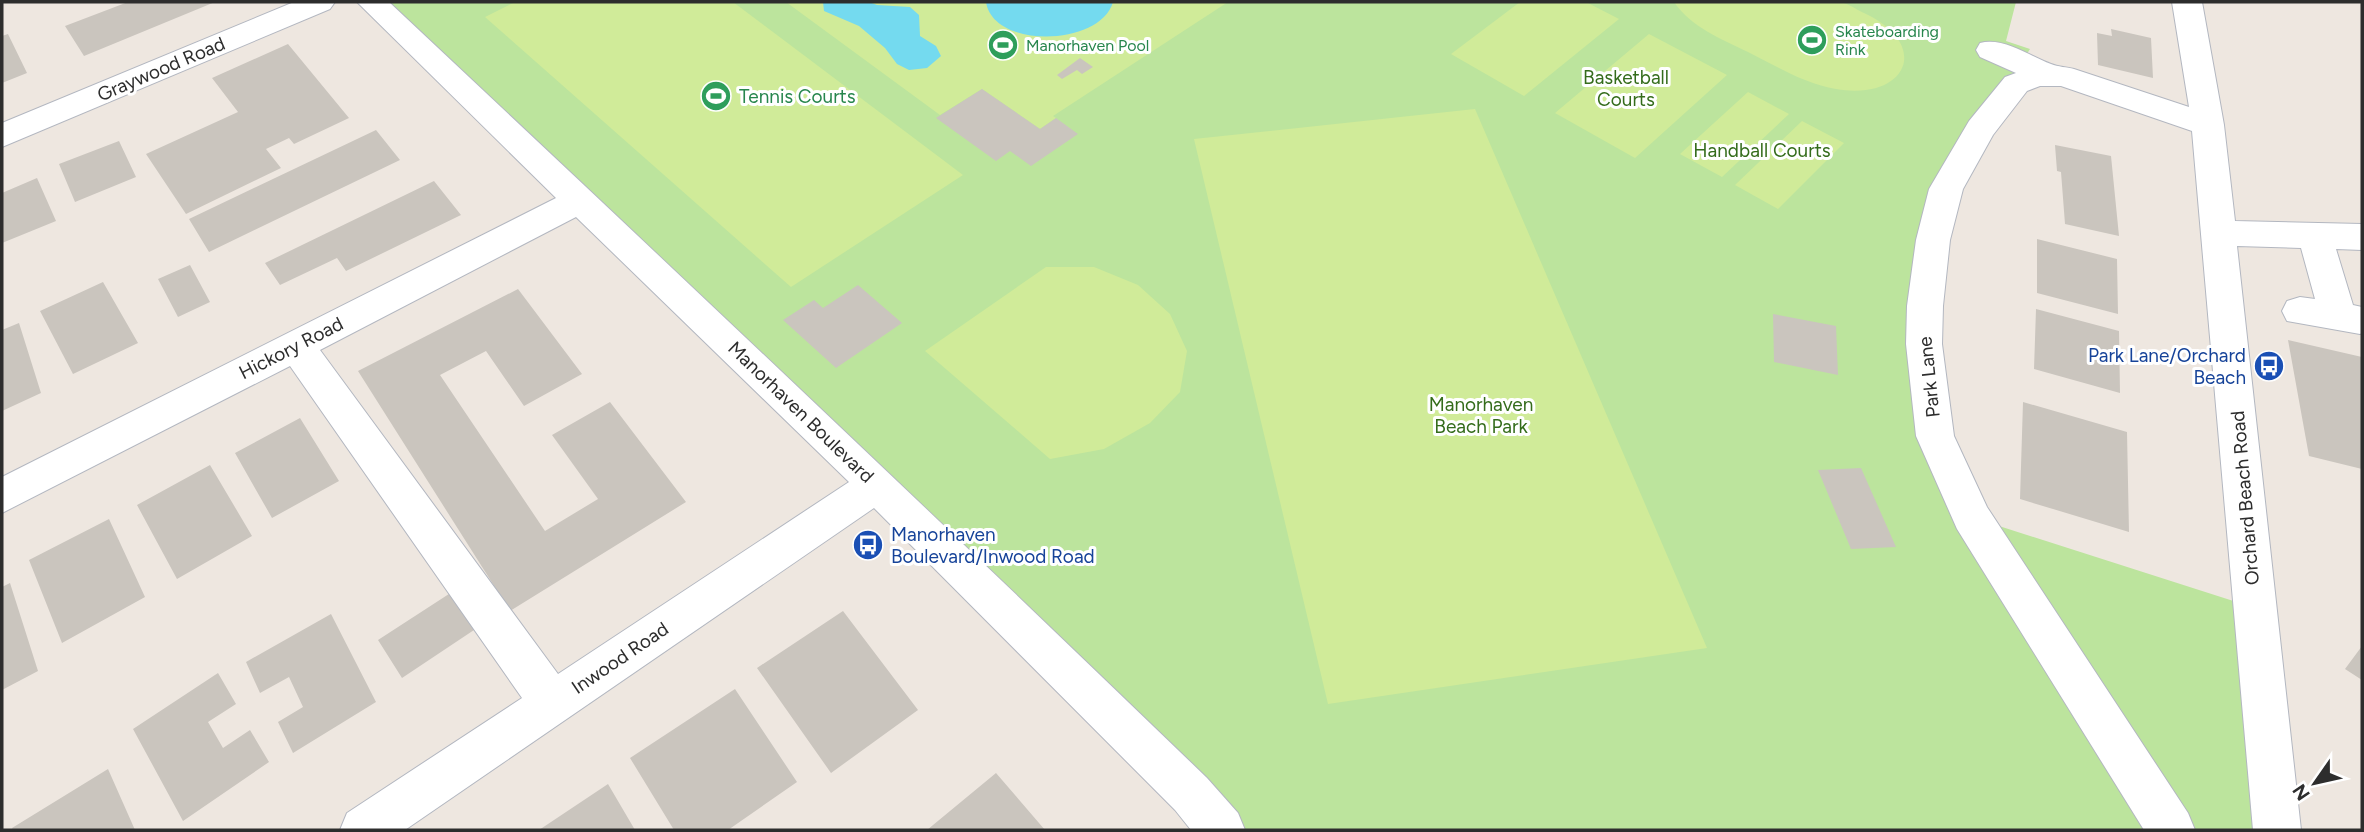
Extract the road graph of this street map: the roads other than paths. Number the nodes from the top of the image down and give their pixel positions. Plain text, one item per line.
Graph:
1 (320, 2) edge
2 (372, 2) edge
3 (2188, 2) edge
4 (1992, 50) dead end
5 (2049, 75) junction
6 (2208, 125) junction
7 (2, 136) edge
8 (581, 200) junction
9 (2219, 233) junction
10 (2315, 236) junction
11 (2362, 237) edge
12 (2300, 311) dead end
13 (2350, 318) edge
14 (296, 346) junction
15 (877, 485) junction
16 (2, 496) edge
17 (552, 703) junction
18 (364, 830) edge
19 (1221, 830) edge
20 (2171, 830) edge
21 (2277, 830) edge

1 - 7 street, Graywood Road
2 - 8 street, Manorhaven Boulevard
3 - 6 street, Orchard Beach Road
4 - 5 street
5 - 6 street, Park Lane
5 - 20 street, Park Lane
6 - 9 street, Orchard Beach Road
8 - 14 street, Hickory Road
8 - 15 street, Manorhaven Boulevard
9 - 10 street
9 - 21 street, Orchard Beach Road
10 - 11 street
10 - 13 street
12 - 13 street
14 - 16 street, Hickory Road
14 - 17 street
15 - 17 street, Inwood Road
15 - 19 street, Manorhaven Boulevard
17 - 18 street, Inwood Road

